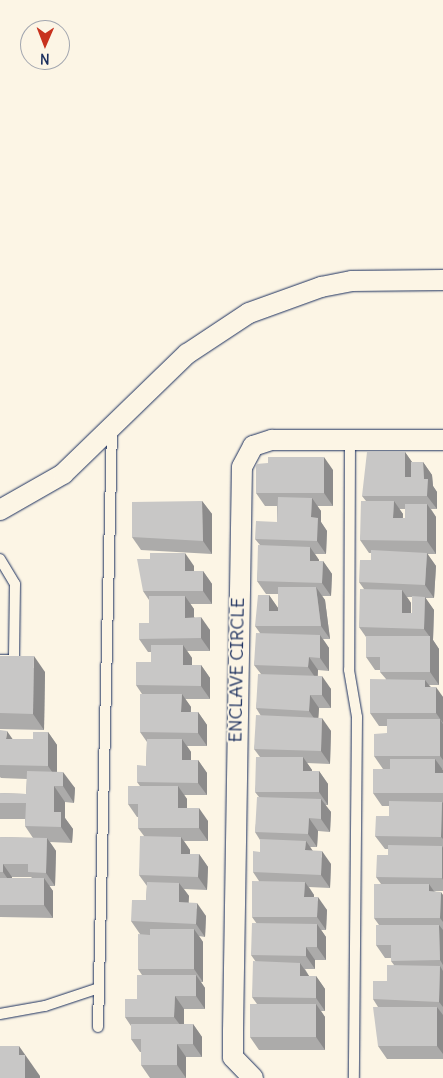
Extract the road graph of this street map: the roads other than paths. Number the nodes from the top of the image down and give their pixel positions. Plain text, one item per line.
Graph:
1 (443, 280) edge
2 (112, 429) junction
3 (350, 439) junction
4 (443, 440) edge
5 (0, 510) edge
6 (0, 559) edge
7 (0, 660) edge
8 (99, 988) junction
9 (0, 1014) edge
10 (98, 1027) dead end
11 (253, 1078) edge
12 (354, 1078) edge

1 - 2 street
2 - 5 street
2 - 8 lane
3 - 4 street, ENCLAVE CIRCLE
3 - 11 street, ENCLAVE CIRCLE
3 - 12 lane
6 - 7 lane
8 - 9 lane
8 - 10 lane

